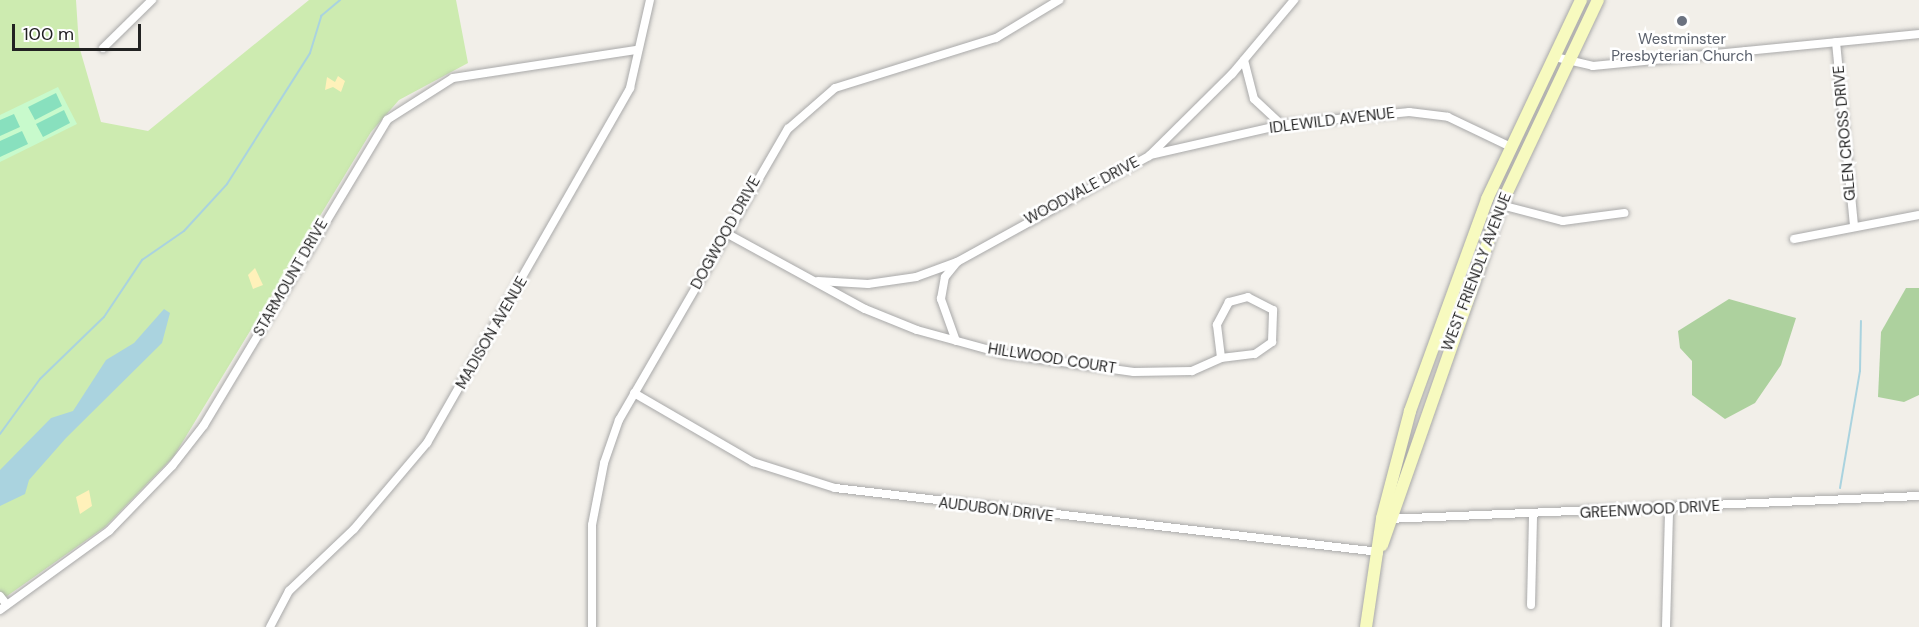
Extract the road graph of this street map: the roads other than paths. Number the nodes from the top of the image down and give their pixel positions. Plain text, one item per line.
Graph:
1 (152, 0) edge
2 (650, 0) edge
3 (1059, 0) edge
4 (1294, 0) edge
5 (1581, 0) edge
6 (1598, 0) edge
7 (1919, 34) edge
8 (1836, 42) junction
9 (103, 48) dead end
10 (636, 51) junction
11 (1555, 57) junction
12 (1244, 60) junction
13 (1569, 64) junction
14 (1282, 125) junction
15 (1511, 147) junction
16 (1149, 156) junction
17 (1501, 205) junction
18 (1624, 213) dead end
19 (1919, 215) edge
20 (1854, 225) junction
21 (726, 233) junction
22 (1794, 239) dead end
23 (957, 262) junction
24 (815, 281) junction
25 (957, 340) junction
26 (1221, 358) junction
27 (634, 393) junction
28 (1919, 496) edge
29 (1669, 509) junction
30 (1533, 516) junction
31 (1388, 519) junction
32 (1379, 552) junction
33 (0, 596) edge
34 (1531, 605) dead end
35 (3, 607) edge
36 (270, 627) edge
37 (592, 627) edge
38 (1366, 627) edge
39 (1666, 627) edge

1 - 9 street
2 - 10 street, MADISON AVENUE
3 - 21 street, DOGWOOD DRIVE
4 - 12 street, WOODVALE DRIVE
5 - 11 main road, WEST FRIENDLY AVENUE
6 - 13 main road, WEST FRIENDLY AVENUE
7 - 8 street
8 - 13 street
8 - 20 street, GLEN CROSS DRIVE
10 - 35 street, STARMOUNT DRIVE
10 - 36 street, MADISON AVENUE
11 - 13 street
11 - 15 main road, WEST FRIENDLY AVENUE
12 - 14 street
12 - 16 street, WOODVALE DRIVE
13 - 17 main road, WEST FRIENDLY AVENUE
14 - 15 street, IDLEWILD AVENUE
14 - 16 street, IDLEWILD AVENUE
15 - 31 main road, WEST FRIENDLY AVENUE
16 - 23 street, WOODVALE DRIVE
17 - 18 street
17 - 31 main road, WEST FRIENDLY AVENUE
19 - 20 street
20 - 22 street
21 - 24 street, HILLWOOD COURT
21 - 27 street, DOGWOOD DRIVE
23 - 24 street, WOODVALE DRIVE
23 - 25 street
24 - 25 street, HILLWOOD COURT
25 - 26 street, HILLWOOD COURT
26 - 26 street, HILLWOOD COURT
27 - 32 street, AUDUBON DRIVE
27 - 37 street, DOGWOOD DRIVE
28 - 29 street, GREENWOOD DRIVE
29 - 30 street, GREENWOOD DRIVE
29 - 39 street
30 - 31 street, GREENWOOD DRIVE
30 - 34 street
31 - 32 main road, WEST FRIENDLY AVENUE
32 - 38 main road, WEST FRIENDLY AVENUE
33 - 35 street

